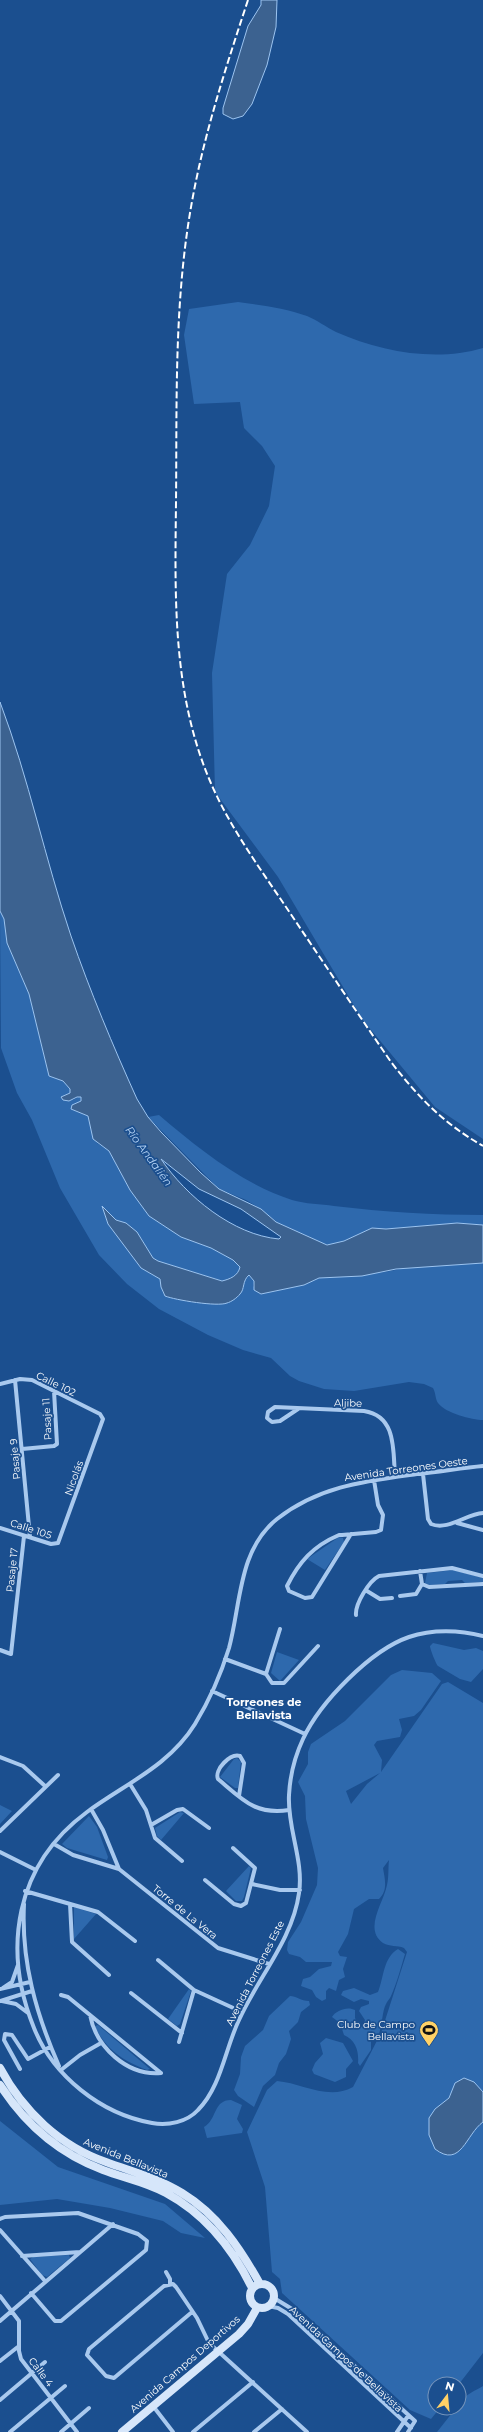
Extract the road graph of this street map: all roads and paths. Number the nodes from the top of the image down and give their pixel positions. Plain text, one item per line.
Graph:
1 (16, 1380) junction
2 (0, 1384) edge
3 (54, 1391) junction
4 (298, 1409) junction
5 (103, 1417) joint
6 (22, 1449) junction
7 (483, 1466) edge
8 (423, 1474) junction
9 (395, 1477) junction
10 (374, 1480) junction
11 (483, 1513) edge
12 (456, 1522) junction
13 (0, 1528) edge
14 (483, 1530) edge
15 (351, 1534) junction
16 (24, 1536) junction
17 (30, 1537) junction
18 (56, 1544) joint
19 (420, 1571) junction
20 (483, 1576) edge
21 (422, 1584) junction
22 (483, 1584) edge
23 (367, 1590) junction
24 (400, 1596) dead end
25 (392, 1598) dead end
26 (356, 1615) dead end
27 (280, 1629) dead end
28 (483, 1636) edge
29 (318, 1646) dead end
30 (0, 1650) edge
31 (225, 1659) junction
32 (266, 1674) junction
33 (212, 1691) junction
34 (305, 1734) junction
35 (0, 1757) edge
36 (58, 1775) dead end
37 (130, 1784) junction
38 (45, 1786) junction
39 (239, 1796) junction
40 (90, 1809) junction
41 (289, 1810) junction
42 (151, 1825) junction
43 (209, 1828) dead end
44 (0, 1831) edge
45 (54, 1844) junction
46 (233, 1848) dead end
47 (0, 1852) edge
48 (182, 1861) dead end
49 (119, 1869) junction
50 (36, 1870) junction
51 (205, 1880) dead end
52 (252, 1884) junction
53 (300, 1890) junction
54 (25, 1891) junction
55 (70, 1904) junction
56 (135, 1940) dead end
57 (19, 1956) junction
58 (158, 1960) dead end
59 (269, 1964) junction
60 (109, 1975) dead end
61 (30, 1982) junction
62 (22, 1984) junction
63 (1, 1989) edge
64 (194, 1990) junction
65 (32, 1991) junction
66 (131, 1993) dead end
67 (24, 1994) junction
68 (61, 1994) dead end
69 (0, 2001) edge
70 (242, 2012) junction
71 (29, 2014) junction
72 (90, 2014) junction
73 (182, 2033) junction
74 (179, 2042) dead end
75 (101, 2043) junction
76 (50, 2047) junction
77 (44, 2051) junction
78 (0, 2068) edge
79 (20, 2068) dead end
80 (61, 2070) junction
81 (0, 2085) edge
82 (0, 2219) edge
83 (113, 2224) junction
84 (0, 2230) edge
85 (80, 2252) junction
86 (22, 2256) junction
87 (166, 2272) dead end
88 (45, 2281) junction
89 (170, 2284) junction
90 (256, 2286) junction
91 (31, 2293) junction
92 (0, 2296) edge
93 (274, 2298) junction
94 (268, 2306) junction
95 (258, 2308) junction
96 (12, 2310) junction
97 (192, 2312) junction
98 (0, 2321) edge
99 (19, 2346) junction
100 (218, 2351) junction
101 (0, 2361) edge
102 (46, 2362) dead end
103 (32, 2374) junction
104 (254, 2382) junction
105 (65, 2386) dead end
106 (51, 2399) junction
107 (0, 2400) edge
108 (153, 2406) junction
109 (89, 2408) dead end
110 (282, 2409) junction
111 (408, 2416) junction
112 (404, 2422) junction
113 (71, 2424) junction
114 (409, 2430) edge
115 (10, 2432) edge
116 (61, 2432) edge
117 (77, 2432) edge
118 (122, 2432) edge
119 (174, 2432) edge
120 (194, 2432) edge
121 (254, 2432) edge
122 (307, 2432) edge
123 (397, 2432) edge

1 - 2 street, Calle 102
1 - 3 street, Calle 102
1 - 6 street, Pasaje 9
3 - 5 street, Calle 102
3 - 6 street, Pasaje 11
4 - 4 street, Aljibe
4 - 9 street, Aljibe
5 - 18 street, Nicolás
6 - 17 street, Pasaje 9
7 - 8 street, Avenida Torreones Oeste
8 - 9 street, Avenida Torreones Oeste
8 - 12 street
9 - 10 street, Avenida Torreones Oeste
10 - 15 street
10 - 31 street, Avenida Torreones Oeste
11 - 12 street
12 - 14 street
13 - 16 street, Calle 105
15 - 15 street
16 - 17 street, Calle 105
16 - 30 street, Pasaje 17
17 - 18 street, Calle 105
19 - 20 street
19 - 21 street
19 - 23 street
21 - 22 street
21 - 24 street
23 - 25 street
23 - 26 street
27 - 32 street
28 - 34 street, Avenida Torreones Este
29 - 32 street
31 - 32 street
31 - 33 street, Avenida Torreones Oeste
33 - 34 street
33 - 37 street, Avenida Torreones Oeste
34 - 41 street, Avenida Torreones Este
35 - 38 street
36 - 38 street
37 - 40 street, Avenida Torreones Oeste
37 - 42 street
38 - 44 street
39 - 39 street
39 - 41 street
40 - 45 street, Avenida Torreones Oeste
40 - 49 street, Torre de La Vera
41 - 53 street, Avenida Torreones Este
42 - 43 street
42 - 48 street
45 - 49 street, Torre de La Vera
45 - 50 street, Avenida Torreones Oeste
46 - 52 street
47 - 50 street
49 - 59 street, Torre de La Vera
50 - 54 street, Avenida Torreones Oeste
51 - 52 street
52 - 53 street
53 - 59 street, Avenida Torreones Este
54 - 55 street
54 - 57 street, Avenida Torreones Oeste
54 - 61 street, Avenida Torreones Oeste
55 - 56 street
55 - 60 street
57 - 62 street, Avenida Torreones Oeste
57 - 63 street
58 - 64 street
59 - 70 street, Avenida Torreones Este
61 - 62 street
61 - 65 street, Avenida Torreones Oeste
62 - 63 street
62 - 67 street, Avenida Torreones Oeste
64 - 70 street
64 - 73 street
65 - 67 street
65 - 76 street, Avenida Torreones Este
66 - 73 street
67 - 69 street
67 - 71 street, Avenida Torreones Este
68 - 72 street
69 - 71 street
70 - 80 street, Avenida Torreones Este
71 - 77 street, Avenida Torreones Este
72 - 75 street
72 - 75 street
73 - 74 street
75 - 80 street
76 - 77 street
76 - 80 street, Avenida Torreones Este
77 - 79 street
77 - 80 street, Avenida Torreones Este
78 - 90 street, Avenida Bellavista
81 - 90 street, Avenida Bellavista
82 - 83 street
83 - 85 street
83 - 91 street
84 - 86 street
85 - 86 street
85 - 88 street
86 - 88 street
87 - 89 street
88 - 91 street
89 - 97 street
89 - 97 street
90 - 93 street
90 - 95 street
91 - 96 street
92 - 96 street, Calle 4
93 - 94 street
93 - 111 street, Avenida Campos de Bellavista
94 - 95 street
94 - 112 street, Avenida Campos de Bellavista
95 - 100 street, Avenida Campos Deportivos
96 - 98 street
96 - 99 street, Calle 4
97 - 100 street
99 - 101 street
99 - 103 street, Calle 4
100 - 104 street
100 - 108 street, Avenida Campos Deportivos
102 - 103 street
103 - 106 street, Calle 4
103 - 107 street
104 - 110 street
104 - 120 street
105 - 106 street
106 - 113 street, Calle 4
106 - 115 street
108 - 118 street, Avenida Campos Deportivos
108 - 119 street
109 - 113 street
110 - 121 street
110 - 122 street
111 - 112 street
111 - 114 street, Avenida Campos de Bellavista
112 - 114 street, Avenida Campos de Bellavista
112 - 123 street
113 - 116 street
113 - 117 street, Calle 4

